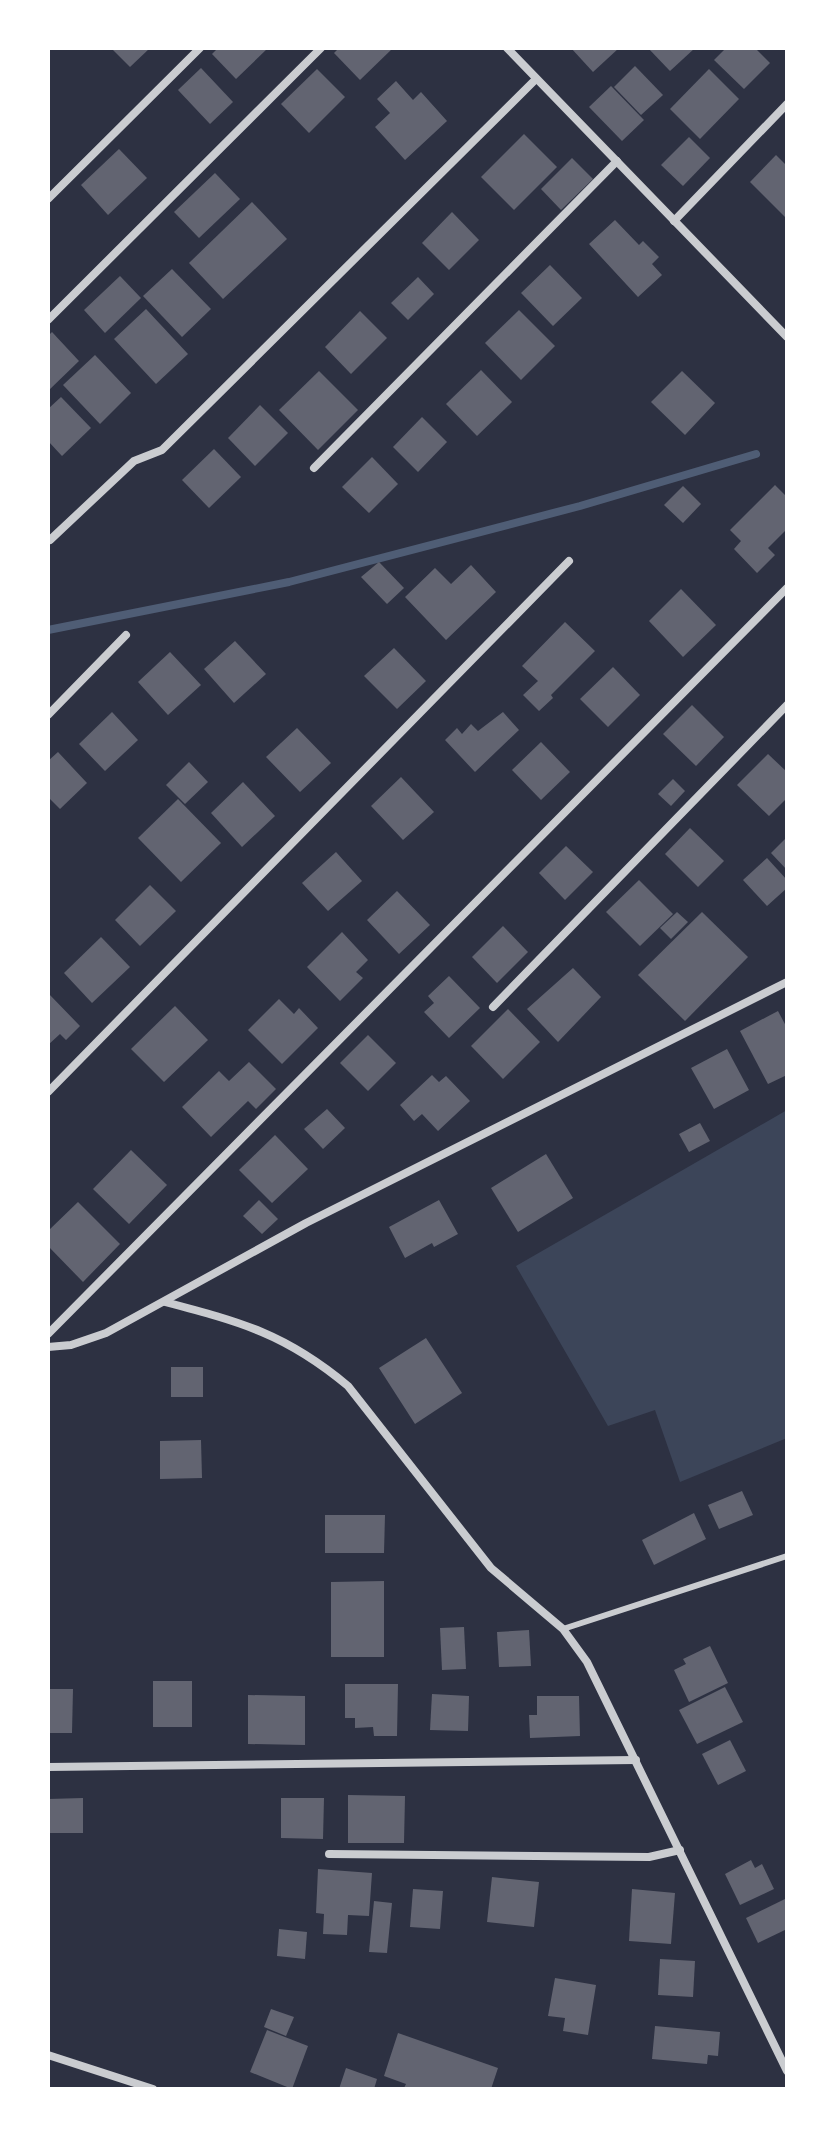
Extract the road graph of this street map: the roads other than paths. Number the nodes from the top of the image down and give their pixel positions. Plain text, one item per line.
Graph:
1 (200, 48) edge
2 (321, 48) edge
3 (507, 48) edge
4 (536, 79) junction
5 (787, 104) edge
6 (617, 161) junction
7 (48, 199) edge
8 (674, 221) junction
9 (48, 320) edge
10 (787, 337) edge
11 (314, 468) dead end
12 (50, 540) edge
13 (569, 561) dead end
14 (787, 588) edge
15 (126, 635) dead end
16 (787, 705) edge
17 (48, 715) edge
18 (787, 982) edge
19 (493, 1007) dead end
20 (48, 1092) edge
21 (165, 1302) junction
22 (48, 1334) edge
23 (48, 1347) edge
24 (787, 1556) edge
25 (563, 1629) junction
26 (636, 1760) junction
27 (48, 1767) edge
28 (680, 1850) junction
29 (329, 1854) dead end
30 (48, 2055) edge
31 (787, 2071) edge
32 (153, 2089) edge

1 - 7 street
2 - 9 street
3 - 4 street
4 - 6 street
4 - 12 street
5 - 8 street
6 - 8 street
6 - 11 street
8 - 10 street
13 - 20 street
14 - 22 street
15 - 17 street
16 - 19 street
18 - 21 street
21 - 23 street
21 - 25 street
24 - 25 lane
25 - 26 street
26 - 27 street
26 - 28 street
28 - 29 street
28 - 31 street
30 - 32 street

